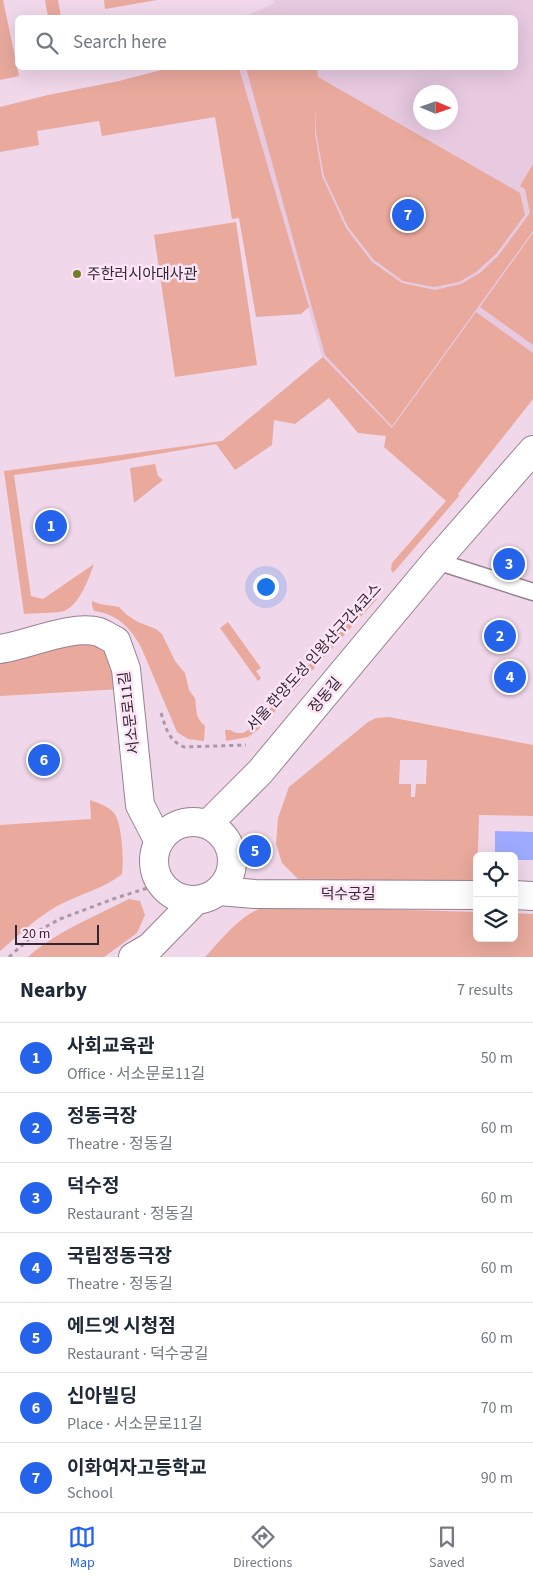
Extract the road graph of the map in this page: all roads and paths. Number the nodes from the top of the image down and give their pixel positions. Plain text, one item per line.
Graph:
1 (533, 450) edge
2 (436, 561) junction
3 (533, 592) edge
4 (0, 649) edge
5 (158, 705) dead end
6 (252, 743) dead end
7 (208, 824) junction
8 (159, 842) junction
9 (160, 884) junction
10 (473, 895) edge
11 (518, 895) edge
12 (207, 896) junction
13 (533, 896) edge
14 (9, 957) edge
15 (133, 957) edge

1 - 2 street, 정동길
2 - 3 lane
2 - 7 street, 정동길
4 - 8 street, 서소문로11길
5 - 6 path, 서울 한양도성 인왕산구간4코스
7 - 8 street
7 - 12 street
8 - 9 street
9 - 12 street
9 - 14 path
10 - 12 street, 덕수궁길
11 - 13 street
12 - 15 street

